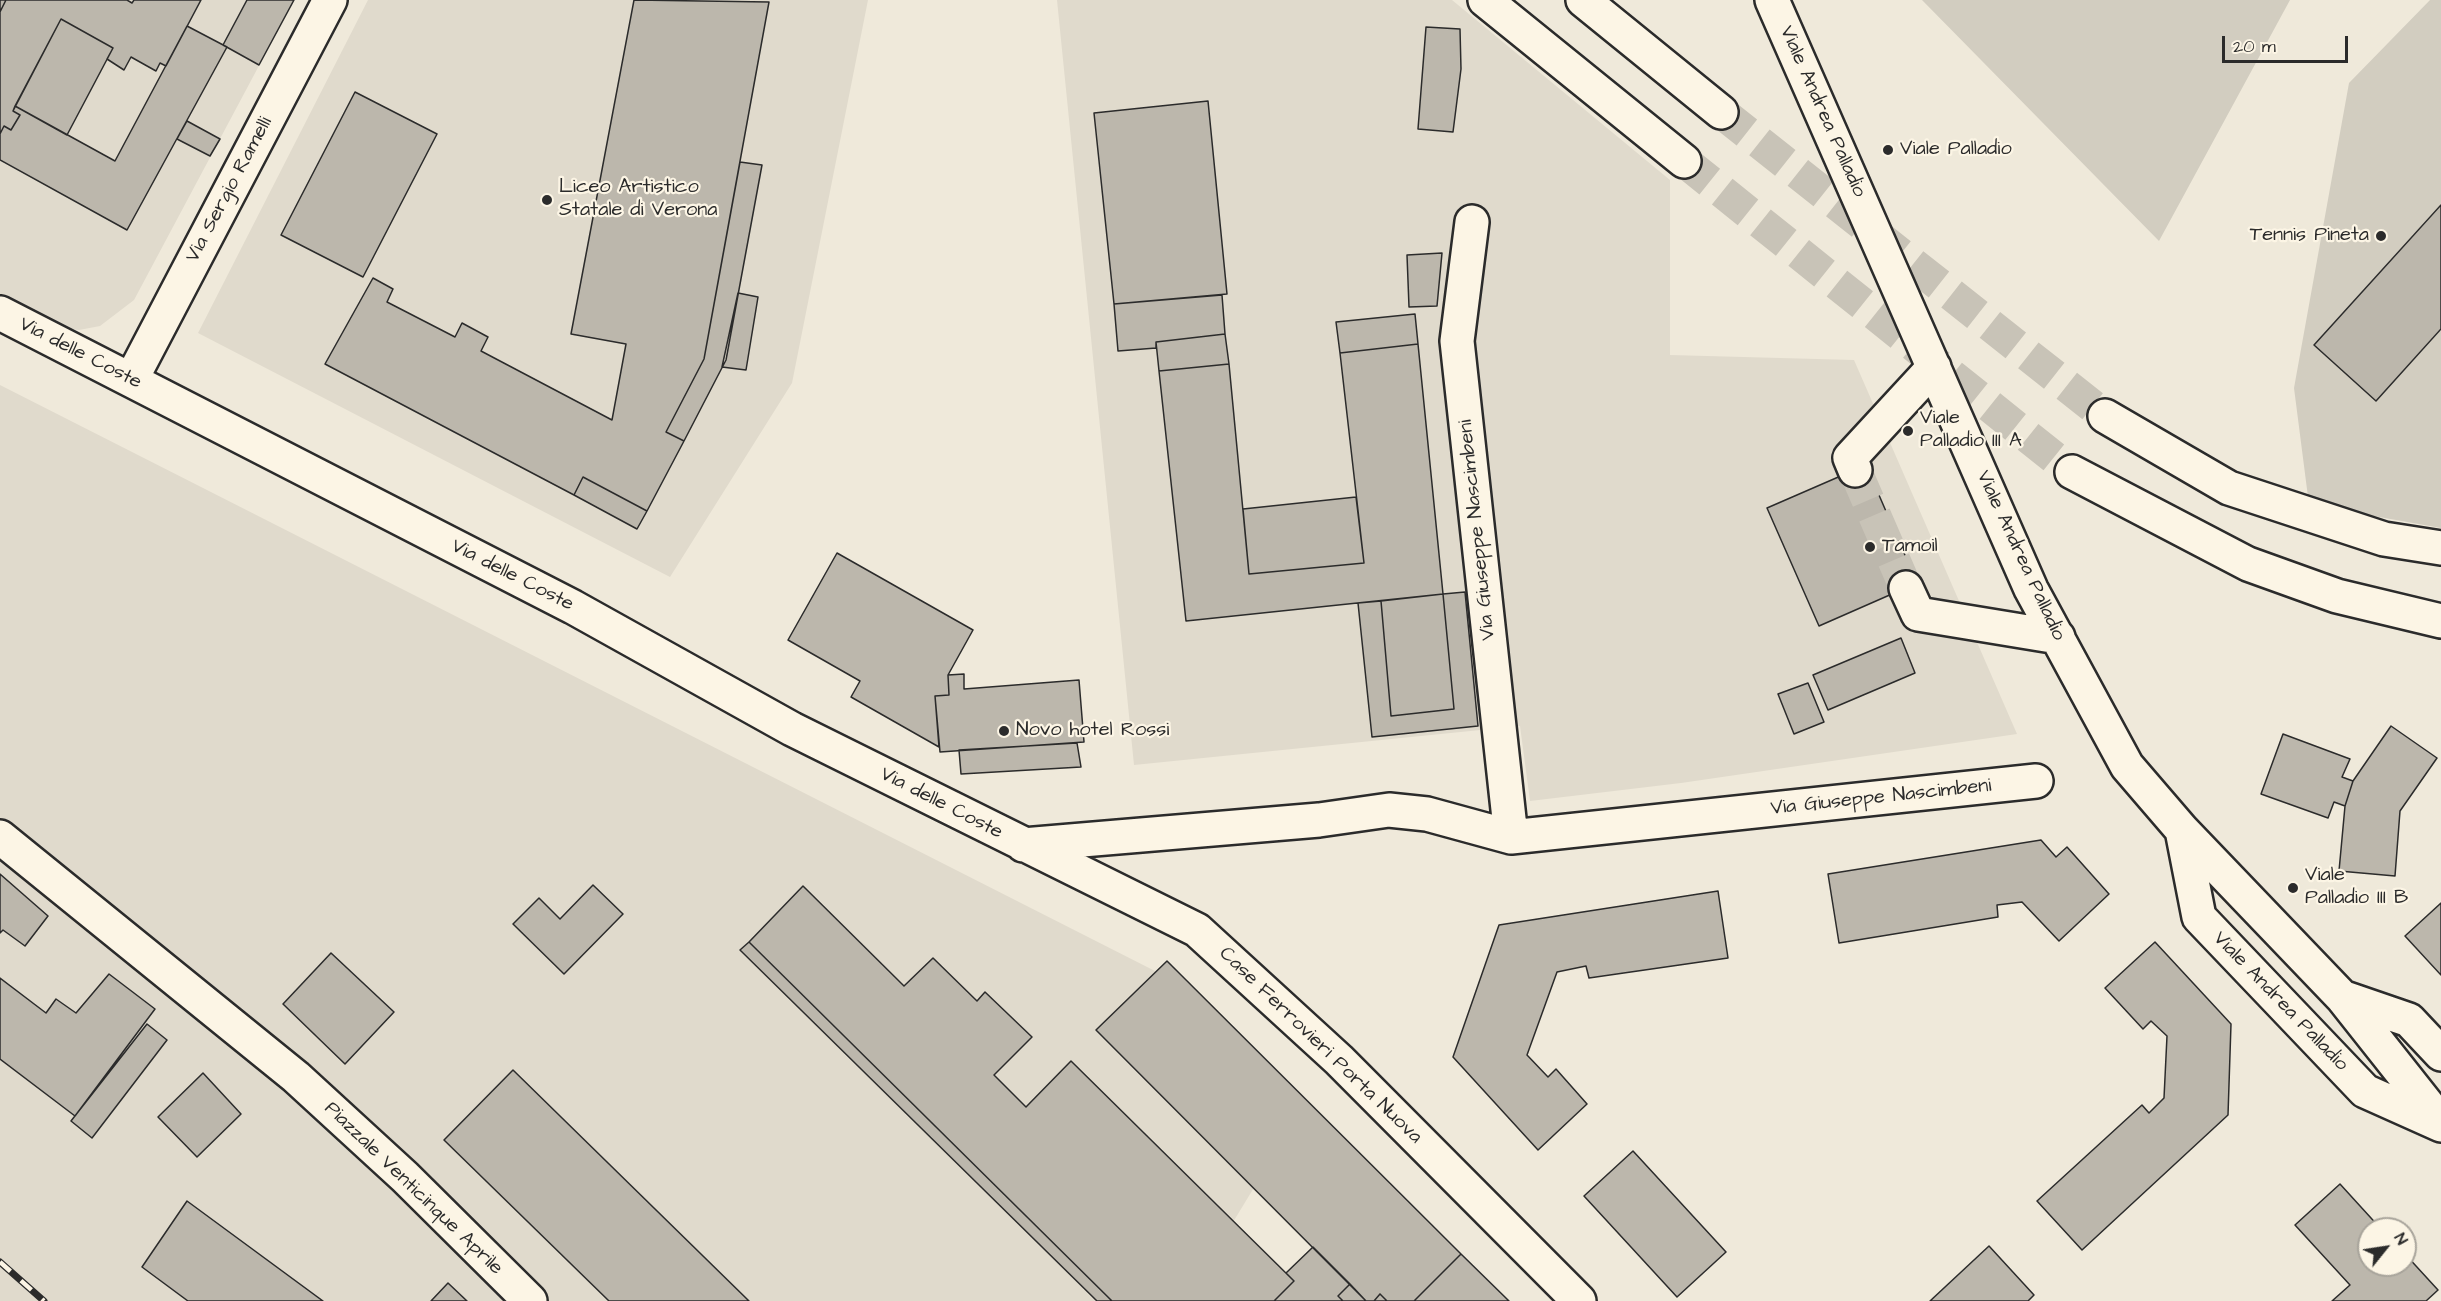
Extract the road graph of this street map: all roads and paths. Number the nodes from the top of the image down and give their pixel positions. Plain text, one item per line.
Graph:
1 (330, 0) edge
2 (1485, 0) edge
3 (1583, 0) edge
4 (1772, 0) edge
5 (1721, 112) tunnel mouth
6 (1684, 161) tunnel mouth
7 (1472, 222) dead end
8 (0, 313) edge
9 (1934, 367) junction
10 (131, 380) junction
11 (2105, 416) tunnel mouth
12 (1855, 470) tunnel mouth
13 (2072, 472) tunnel mouth
14 (2441, 548) edge
15 (1906, 588) tunnel mouth
16 (2441, 621) edge
17 (2058, 637) junction
18 (2036, 781) dead end
19 (2182, 830) junction
20 (0, 837) edge
21 (1511, 837) junction
22 (1021, 845) junction
23 (2342, 997) junction
24 (2441, 1054) edge
25 (2441, 1124) edge
26 (530, 1301) edge
27 (1579, 1301) edge

1 - 10 main road, Via Sergio Ramelli
2 - 6 main road
3 - 5 main road
4 - 9 main road, Viale Andrea Palladio
7 - 21 main road, Via Giuseppe Nascimbeni
8 - 10 main road, Via delle Coste
9 - 12 main road
9 - 17 main road, Viale Andrea Palladio
10 - 22 main road, Via delle Coste
11 - 14 main road
13 - 16 main road
15 - 17 main road
17 - 19 main road, Viale Andrea Palladio
18 - 21 main road, Via Giuseppe Nascimbeni
19 - 23 main road, Viale Andrea Palladio
19 - 25 main road, Viale Andrea Palladio
20 - 26 main road, Piazzale Venticinque Aprile
21 - 22 main road, Via Giuseppe Nascimbeni
22 - 27 main road, Case Ferrovieri Porta Nuova
23 - 24 main road, Viale Andrea Palladio
23 - 25 main road, Viale Andrea Palladio

